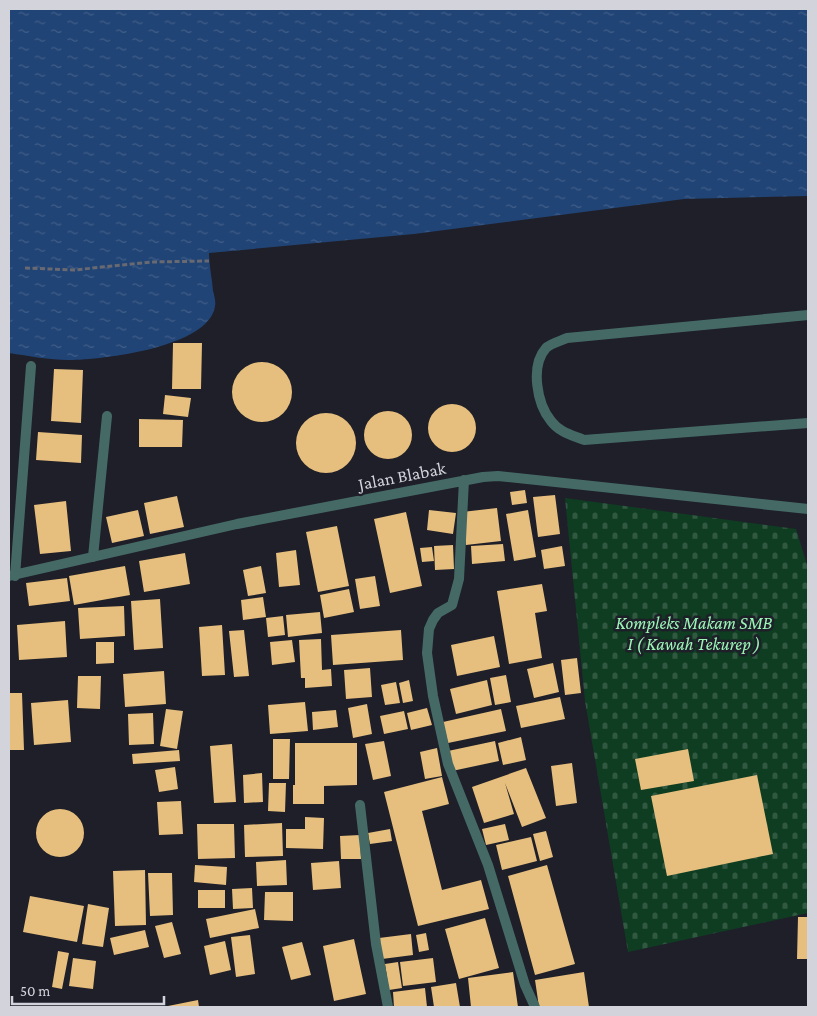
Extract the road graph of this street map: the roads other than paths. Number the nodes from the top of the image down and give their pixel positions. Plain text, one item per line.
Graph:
1 (808, 315) edge
2 (31, 366) dead end
3 (107, 416) dead end
4 (808, 423) edge
5 (464, 480) junction
6 (808, 509) edge
7 (93, 557) junction
8 (12, 576) edge
9 (360, 805) dead end
10 (388, 1007) edge
11 (536, 1007) edge

1 - 4 street
2 - 8 street
3 - 7 street
5 - 6 street, Jalan Blabak
5 - 7 street, Jalan Blabak
5 - 11 street
7 - 8 street, Jalan Blabak
9 - 10 street

